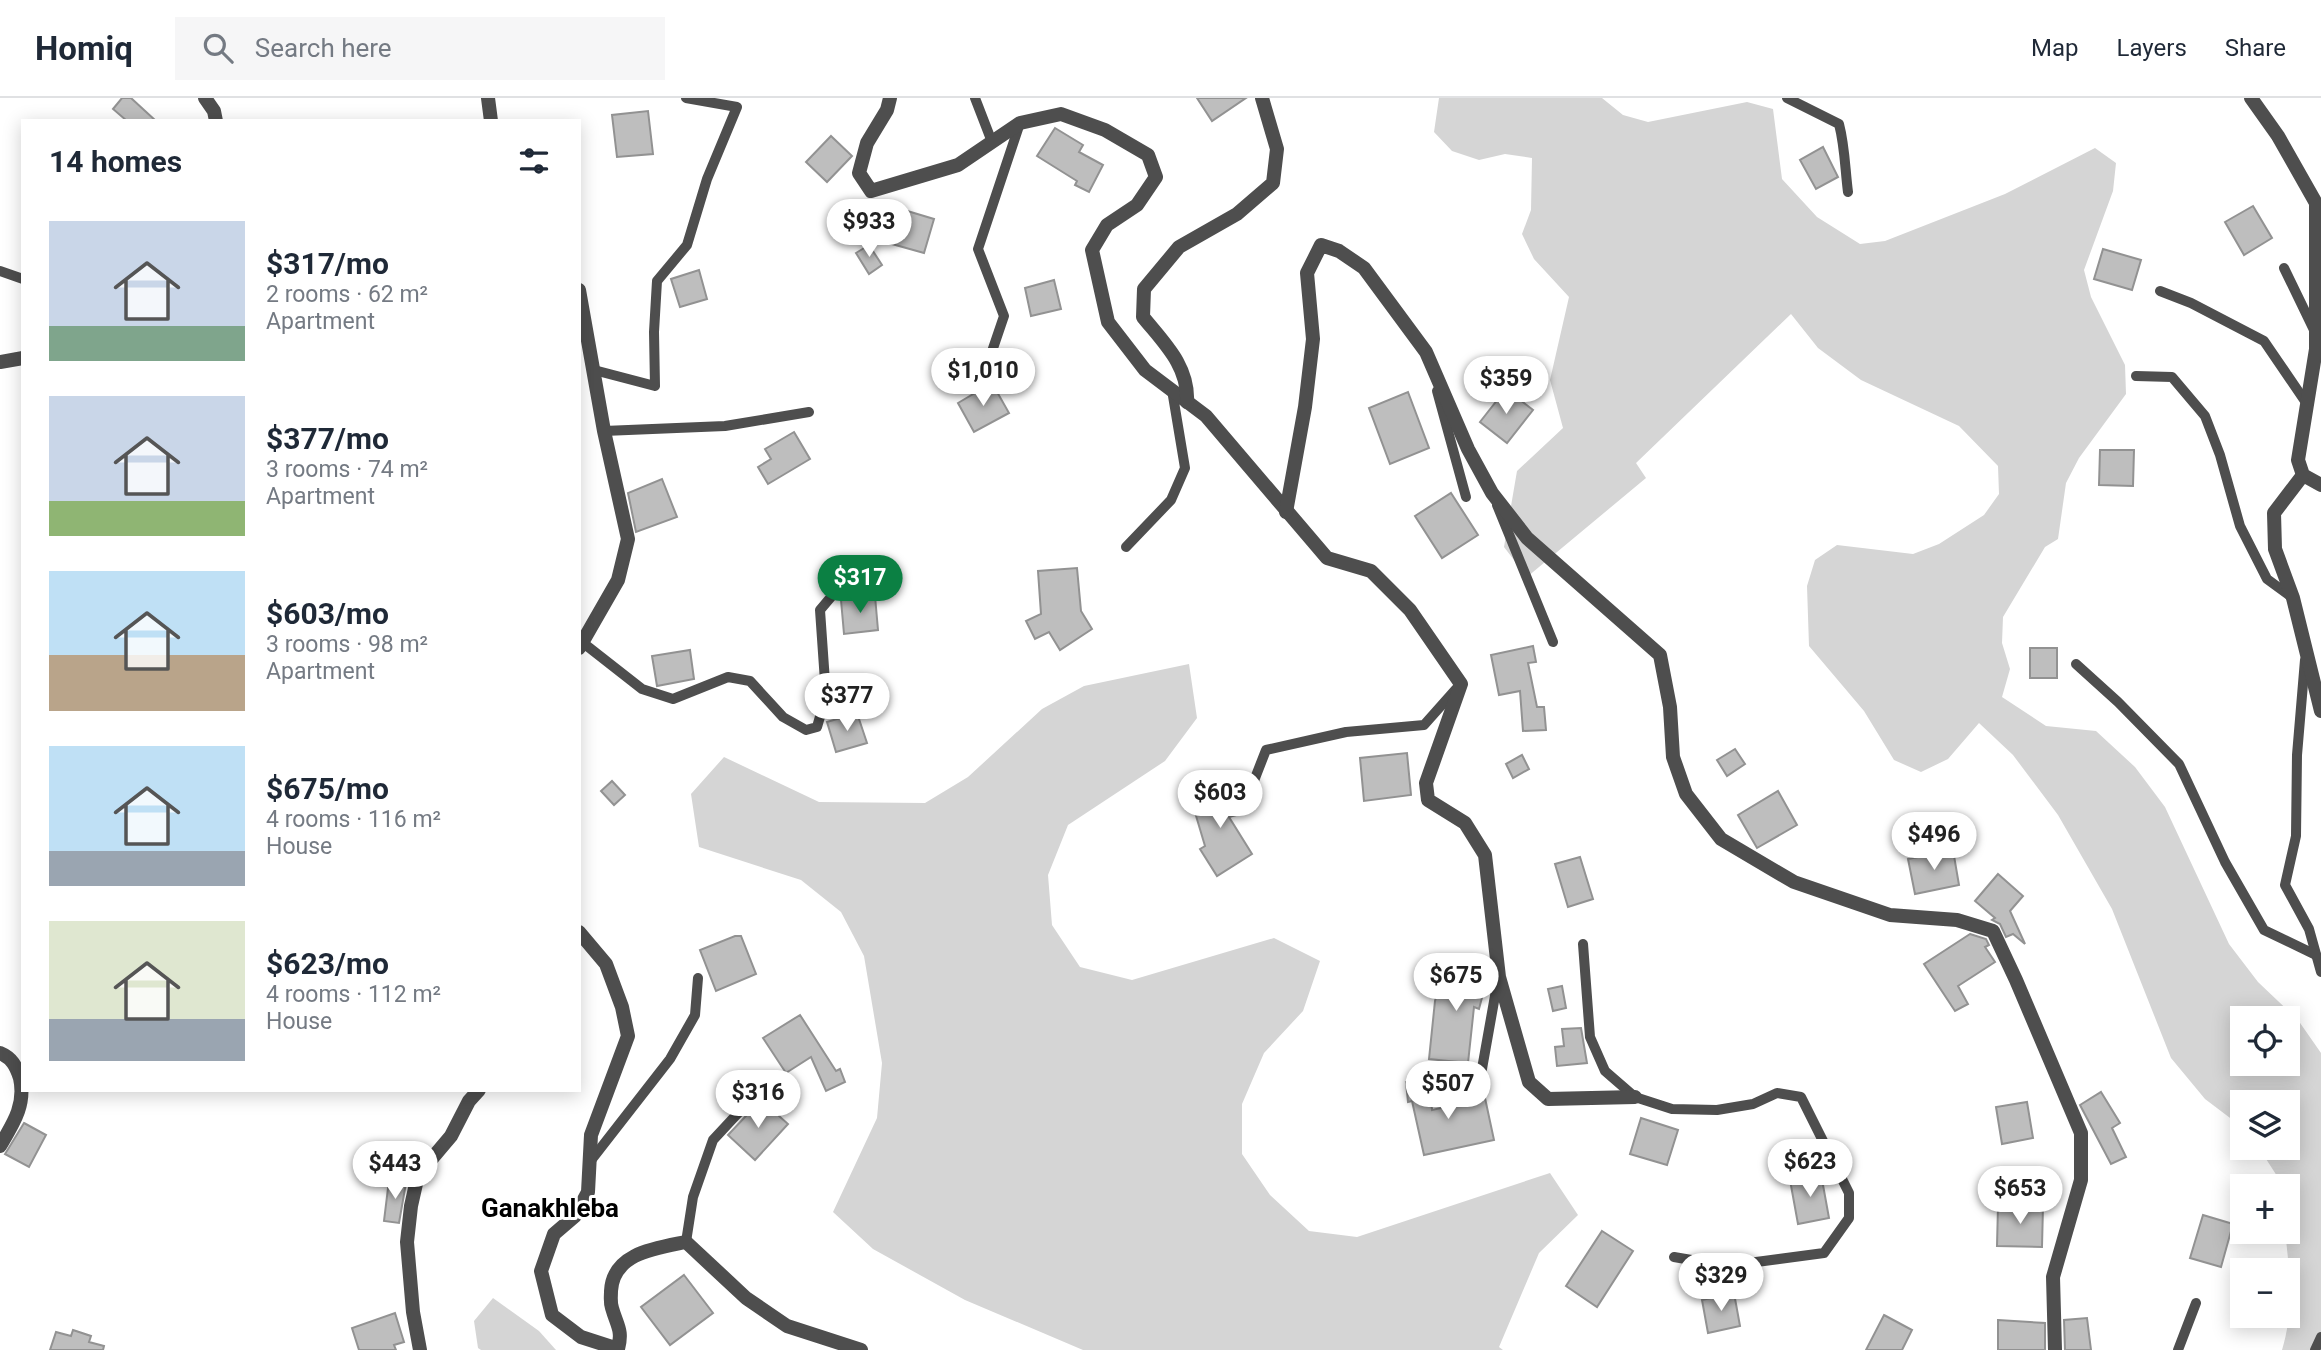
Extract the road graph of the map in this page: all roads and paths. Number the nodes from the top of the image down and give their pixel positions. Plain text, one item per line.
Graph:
1 (205, 98) edge
2 (488, 98) edge
3 (686, 98) edge
4 (890, 98) edge
5 (975, 98) edge
6 (1262, 98) edge
7 (1787, 98) edge
8 (2251, 98) edge
9 (216, 119) edge
10 (491, 119) edge
11 (1020, 123) junction
12 (992, 142) junction
13 (1848, 192) dead end
14 (2284, 268) dead end
15 (0, 271) edge
16 (21, 278) edge
17 (2160, 291) dead end
18 (581, 300) edge
19 (2316, 335) junction
20 (1426, 352) junction
21 (21, 358) edge
22 (0, 362) edge
23 (987, 366) dead end
24 (594, 370) junction
25 (2136, 376) dead end
26 (1172, 390) junction
27 (1187, 402) junction
28 (2307, 404) junction
29 (809, 412) dead end
30 (604, 431) junction
31 (2312, 480) edge
32 (1492, 493) junction
33 (1466, 497) dead end
34 (1286, 512) junction
35 (1126, 547) dead end
36 (842, 584) dead end
37 (2293, 598) junction
38 (1553, 642) dead end
39 (581, 645) edge
40 (2306, 650) junction
41 (2076, 664) dead end
42 (1461, 684) junction
43 (2321, 711) edge
44 (1250, 791) dead end
45 (581, 934) edge
46 (1583, 944) dead end
47 (2316, 955) junction
48 (2321, 972) edge
49 (1499, 977) junction
50 (698, 978) dead end
51 (0, 1053) edge
52 (1479, 1080) dead end
53 (767, 1082) dead end
54 (21, 1085) edge
55 (23, 1092) edge
56 (477, 1092) edge
57 (1634, 1097) junction
58 (0, 1146) edge
59 (589, 1163) junction
60 (686, 1242) junction
61 (1674, 1257) dead end
62 (2196, 1303) dead end
63 (2321, 1337) edge
64 (420, 1350) edge
65 (619, 1350) edge
66 (861, 1350) edge
67 (2054, 1350) edge
68 (2178, 1350) edge
69 (2315, 1350) edge

1 - 9 street
2 - 10 street
3 - 24 lane
4 - 12 street
5 - 12 lane
6 - 27 street
7 - 13 lane
8 - 19 street
11 - 12 street
11 - 23 lane
11 - 26 street
14 - 19 lane
15 - 16 lane
17 - 28 lane
18 - 24 street
19 - 28 street
20 - 32 street
20 - 33 lane
20 - 34 street
21 - 22 street
24 - 30 street
25 - 37 lane
26 - 27 street
26 - 35 lane
27 - 34 street
28 - 31 street
29 - 30 lane
30 - 39 street
31 - 37 street
32 - 38 lane
32 - 67 street
34 - 42 street
36 - 39 lane
37 - 40 street
40 - 43 street
40 - 47 lane
41 - 47 lane
42 - 44 lane
42 - 49 street
45 - 59 street
46 - 57 lane
47 - 48 lane
49 - 52 lane
49 - 57 street
50 - 59 lane
51 - 54 street
53 - 60 lane
55 - 58 street
56 - 64 street
57 - 61 lane
59 - 65 street
60 - 65 street
60 - 66 street
62 - 68 lane
63 - 69 lane

